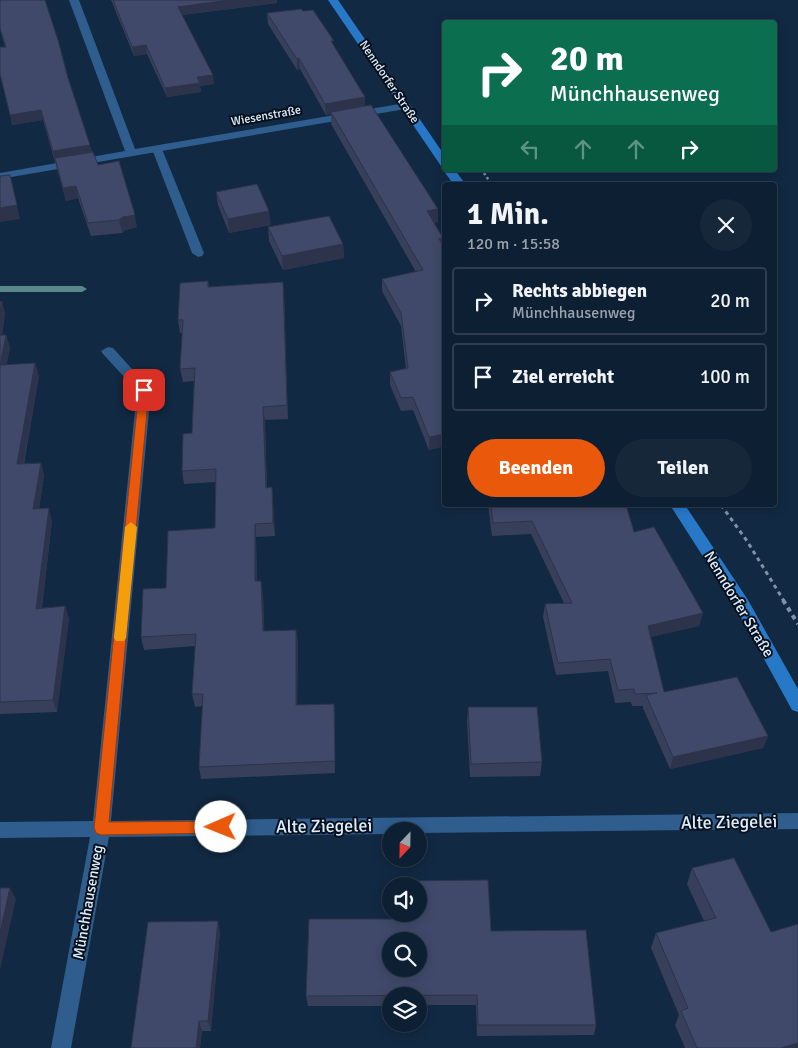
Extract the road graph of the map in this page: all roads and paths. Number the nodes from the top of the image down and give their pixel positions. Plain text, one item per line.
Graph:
1 (74, 0) edge
2 (332, 0) edge
3 (405, 106) junction
4 (156, 149) junction
5 (131, 154) junction
6 (442, 160) edge
7 (0, 176) edge
8 (198, 253) dead end
9 (108, 351) dead end
10 (678, 507) edge
11 (722, 507) edge
12 (798, 624) edge
13 (798, 705) edge
14 (798, 821) edge
15 (101, 828) junction
16 (0, 830) edge
17 (61, 1048) edge

1 - 5 street
2 - 3 main road, Nenndorfer Straße
3 - 4 street, Wiesenstraße
3 - 6 main road, Nenndorfer Straße
4 - 5 street, Wiesenstraße
4 - 8 street
5 - 7 street, Wiesenstraße
9 - 15 street, Münchhausenweg
10 - 13 main road, Nenndorfer Straße
11 - 12 path
14 - 15 street, Alte Ziegelei
15 - 16 street, Alte Ziegelei
15 - 17 street, Münchhausenweg

